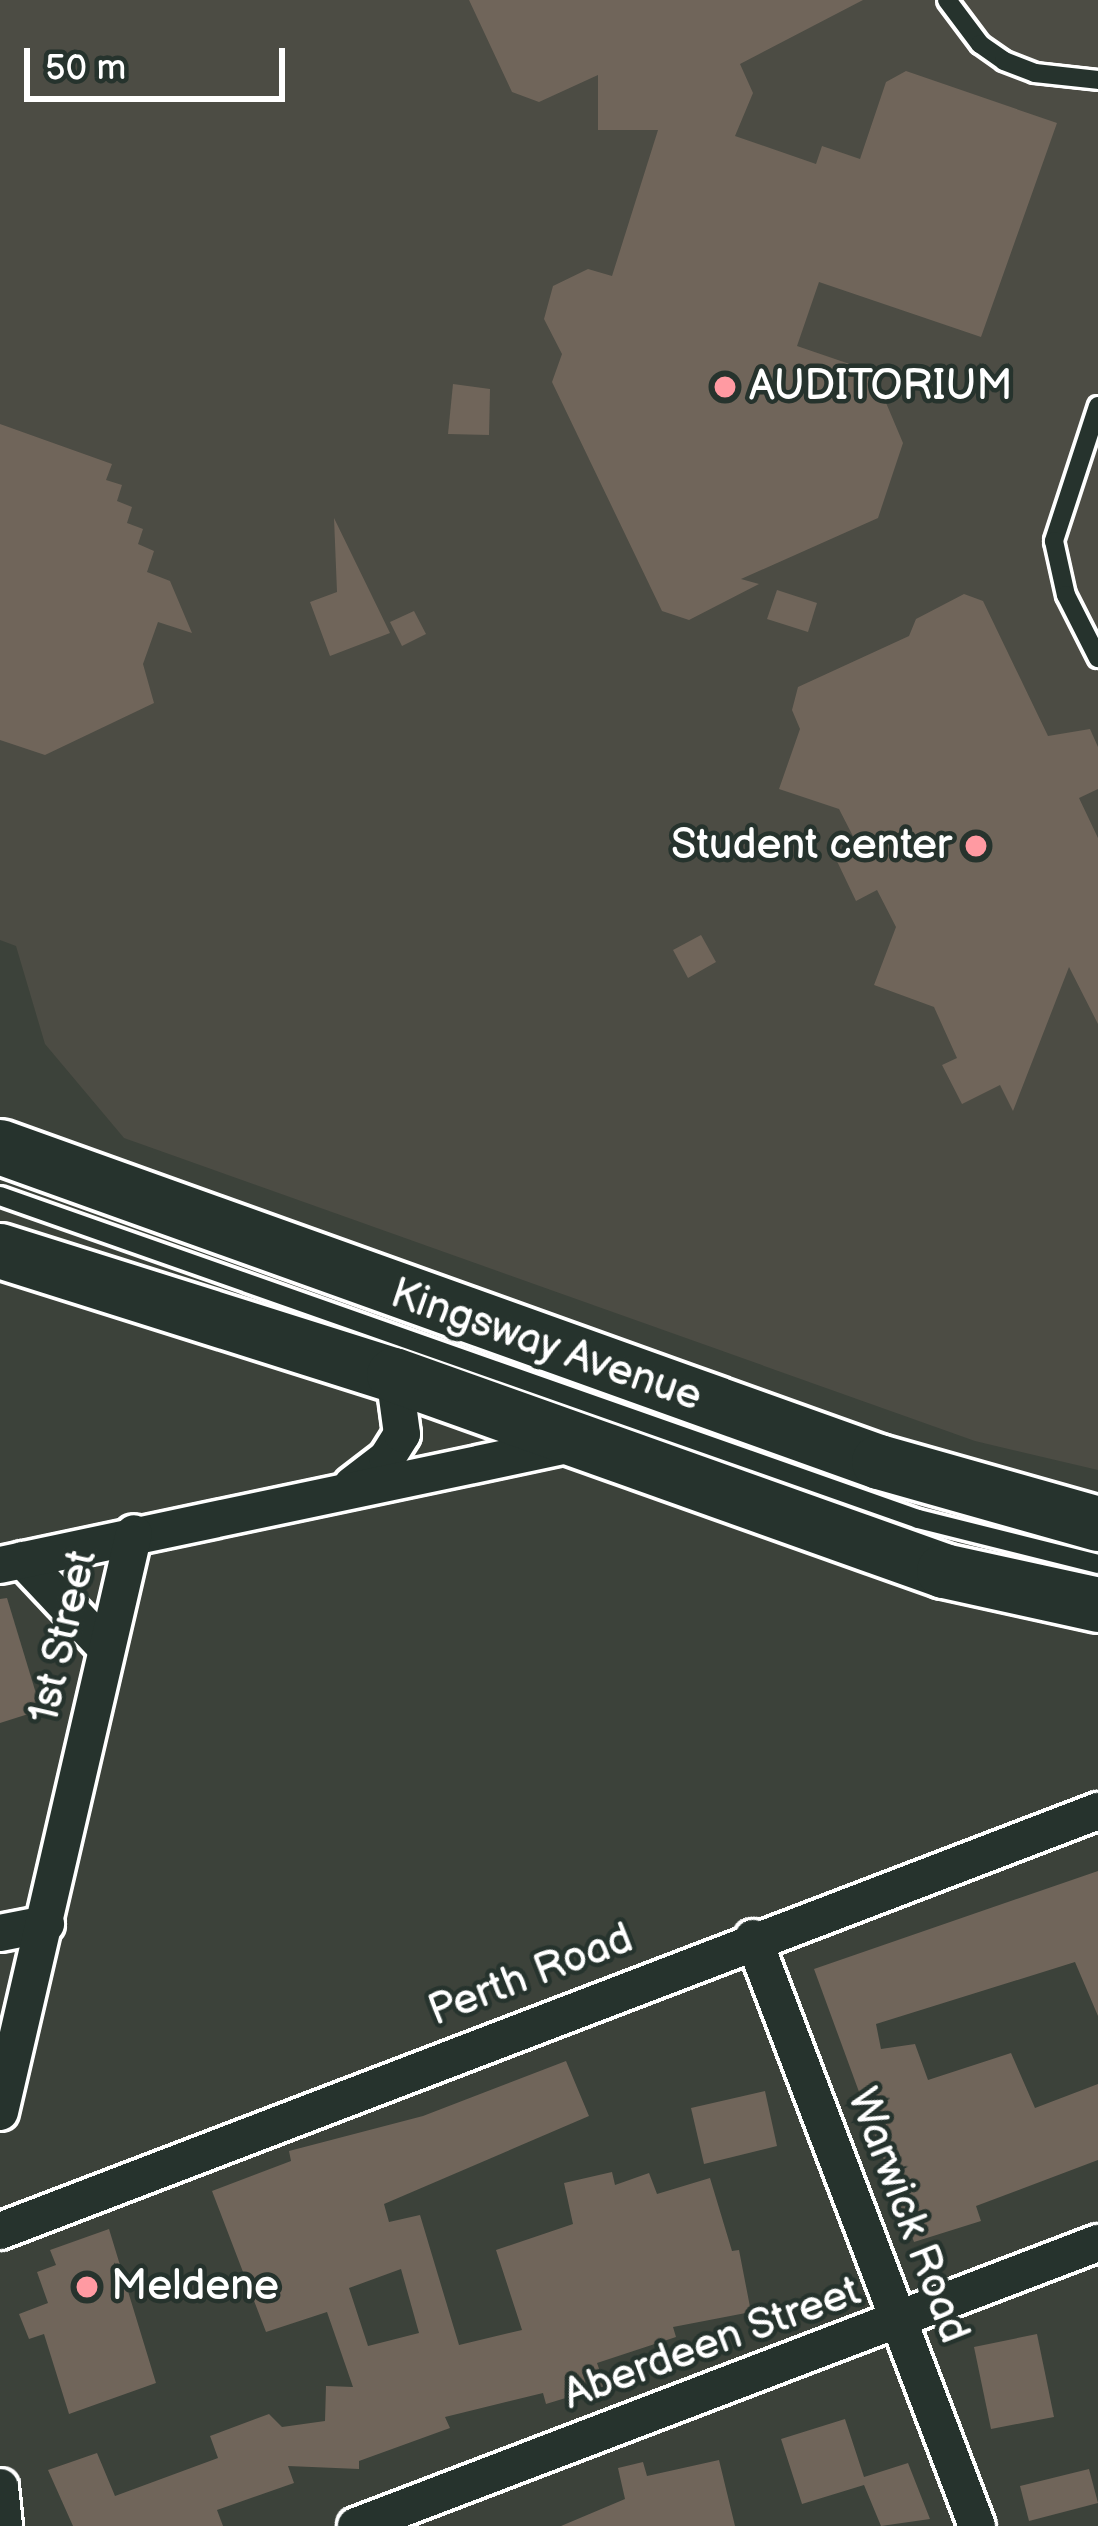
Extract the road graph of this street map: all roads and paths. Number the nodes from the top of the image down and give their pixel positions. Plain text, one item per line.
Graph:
1 (947, 0) edge
2 (1098, 80) edge
3 (1098, 406) edge
4 (1098, 658) edge
5 (2, 1156) edge
6 (0, 1251) edge
7 (394, 1375) junction
8 (577, 1444) junction
9 (352, 1485) junction
10 (1098, 1524) edge
11 (134, 1533) junction
12 (12, 1563) edge
13 (1098, 1564) edge
14 (1098, 1605) edge
15 (106, 1648) junction
16 (1098, 1811) edge
17 (46, 1924) junction
18 (0, 1934) edge
19 (753, 1937) junction
20 (0, 2112) edge
21 (0, 2231) edge
22 (1098, 2243) edge
23 (899, 2322) junction
24 (0, 2487) edge
25 (4, 2526) edge
26 (356, 2526) edge
27 (977, 2526) edge

1 - 2 lane
3 - 4 lane
5 - 10 main road, Kingsway Avenue
5 - 13 lane
6 - 7 main road, Kingsway Avenue
7 - 8 main road, Kingsway Avenue
7 - 9 street
8 - 9 street
8 - 14 main road, Kingsway Avenue
9 - 11 street
11 - 12 street
11 - 15 street, 1st Street
12 - 15 street
15 - 17 street, 1st Street
16 - 19 street, Perth Road
17 - 18 street
17 - 20 street, 1st Street
19 - 21 street, Perth Road
19 - 23 street, Warwick Road
22 - 23 street, Aberdeen Street
23 - 26 street, Aberdeen Street
23 - 27 street, Warwick Road
24 - 25 street

